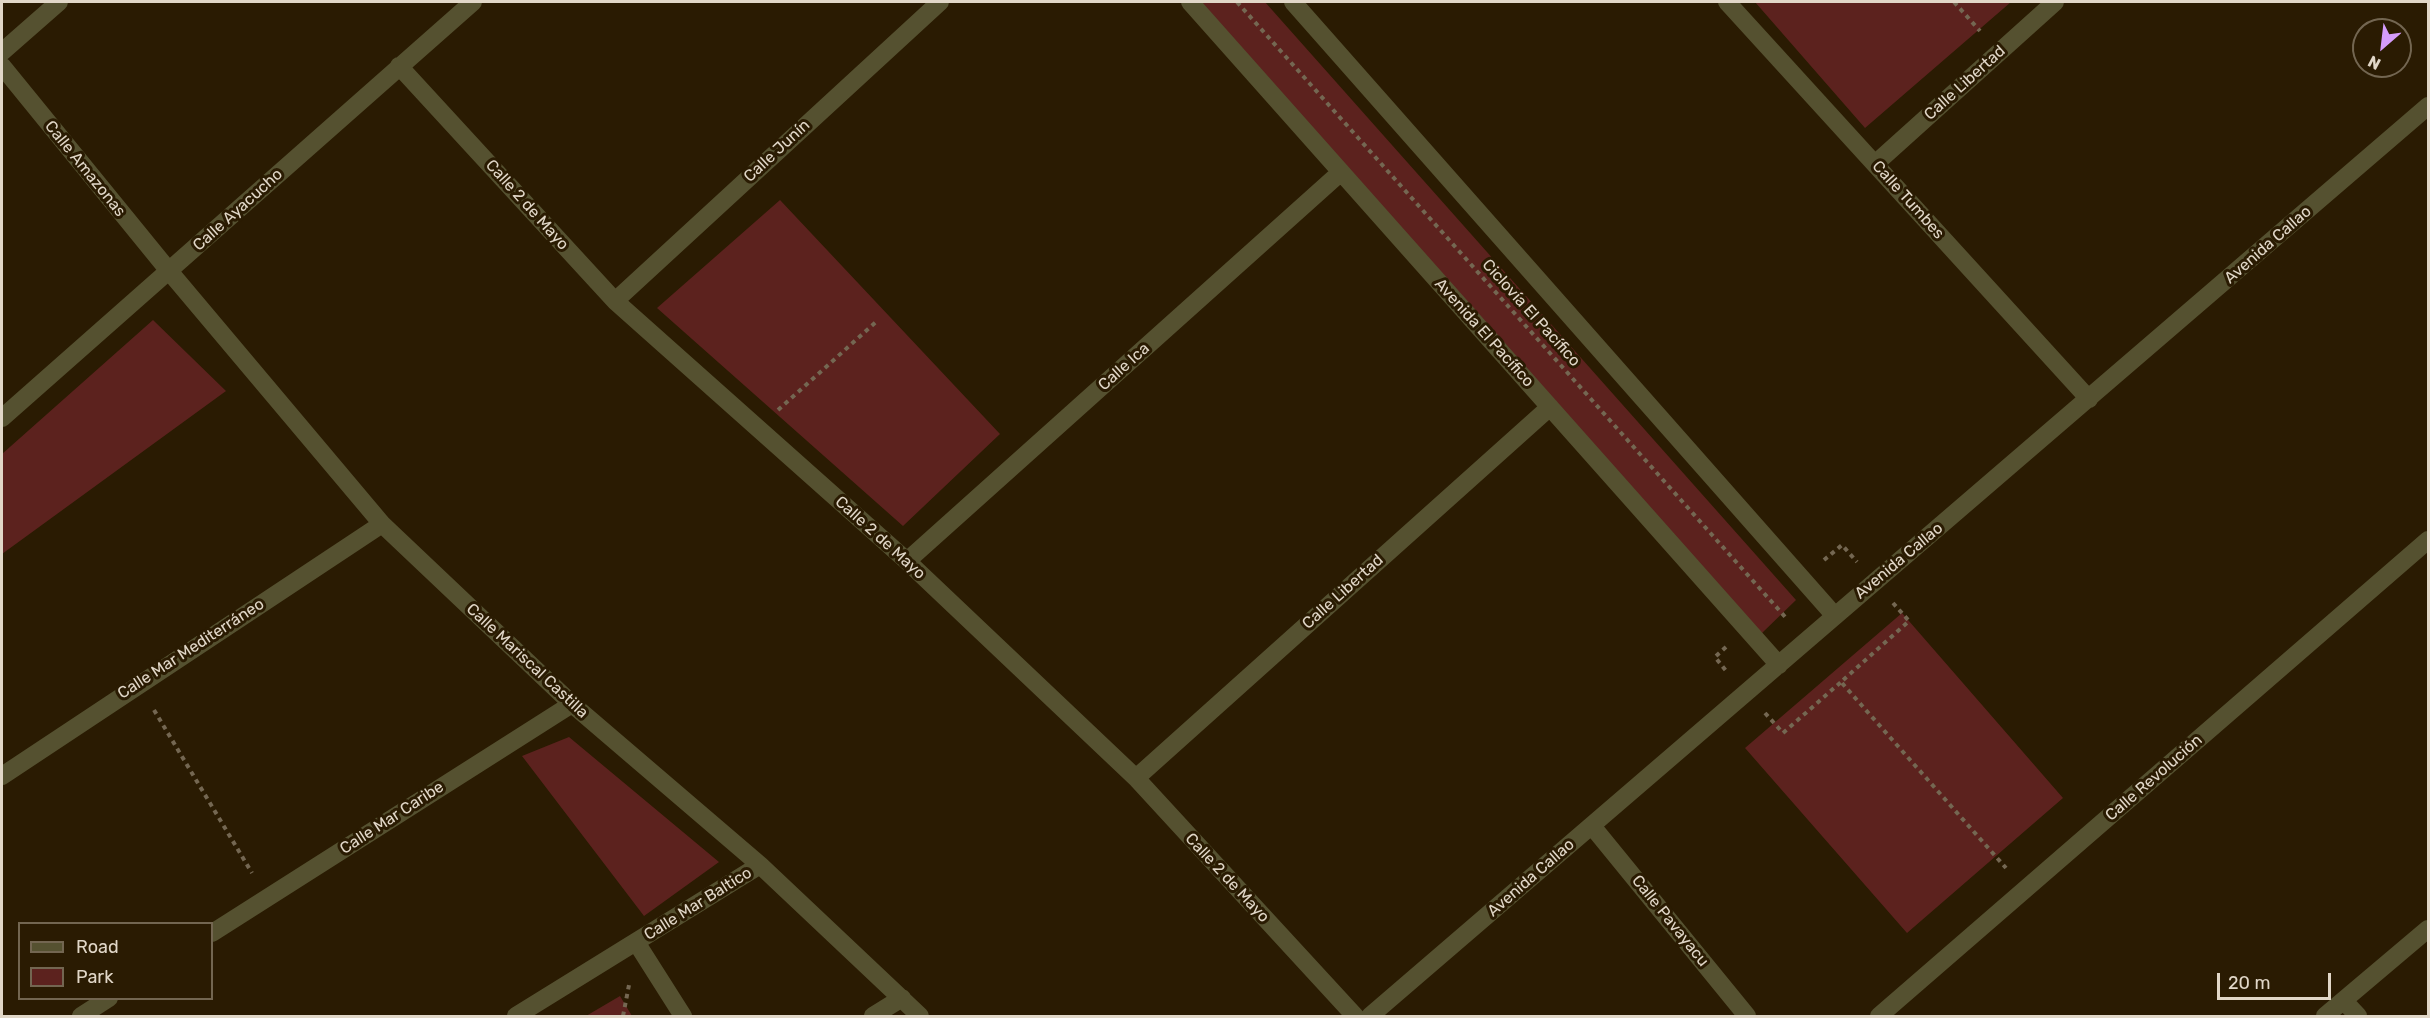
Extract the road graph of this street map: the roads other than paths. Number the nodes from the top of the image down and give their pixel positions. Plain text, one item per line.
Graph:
1 (59, 2) edge
2 (473, 2) edge
3 (940, 2) edge
4 (1190, 2) edge
5 (1293, 2) edge
6 (1727, 2) edge
7 (2055, 2) edge
8 (2, 52) edge
9 (2, 66) edge
10 (399, 66) junction
11 (2428, 106) edge
12 (1875, 164) junction
13 (1341, 172) junction
14 (169, 271) junction
15 (615, 301) junction
16 (2089, 399) junction
17 (1550, 407) junction
18 (2, 418) edge
19 (382, 524) junction
20 (2428, 540) edge
21 (907, 561) junction
22 (1835, 616) junction
23 (1779, 665) junction
24 (572, 704) junction
25 (2, 776) edge
26 (1136, 778) junction
27 (1592, 825) junction
28 (760, 865) junction
29 (2428, 929) edge
30 (213, 932) edge
31 (636, 942) junction
32 (902, 998) junction
33 (107, 1000) edge
34 (2344, 1001) junction
35 (81, 1017) edge
36 (516, 1017) edge
37 (683, 1017) edge
38 (873, 1017) edge
39 (920, 1017) edge
40 (1355, 1017) edge
41 (1370, 1017) edge
42 (1747, 1017) edge
43 (1880, 1017) edge
44 (2325, 1017) edge
45 (2358, 1017) edge

1 - 8 street
2 - 10 street, Calle Ayacucho
3 - 15 street, Calle Junín
4 - 13 street, Avenida El Pacífico
5 - 22 street
6 - 12 street, Calle Tumbes
7 - 12 street, Calle Libertad
9 - 14 street, Calle Amazonas
10 - 14 street, Calle Ayacucho
10 - 15 street, Calle 2 de Mayo
11 - 16 street, Avenida Callao
12 - 16 street, Calle Tumbes
13 - 17 street, Avenida El Pacífico
13 - 21 street, Calle Ica
14 - 18 street, Calle Ayacucho
14 - 19 street, Calle Mariscal Castilla
15 - 21 street, Calle 2 de Mayo
16 - 22 street, Avenida Callao
17 - 23 street, Avenida El Pacífico
17 - 26 street, Calle Libertad
19 - 24 street, Calle Mariscal Castilla
19 - 25 street, Calle Mar Mediterráneo
20 - 43 street, Calle Revolución
21 - 26 street, Calle 2 de Mayo
22 - 23 street, Avenida Callao
23 - 27 street, Avenida Callao
24 - 28 street, Calle Mariscal Castilla
24 - 30 street, Calle Mar Caribe
26 - 40 street, Calle 2 de Mayo
27 - 41 street, Avenida Callao
27 - 42 street, Calle Pavayacu
28 - 31 street, Calle Mar Baltico
28 - 32 street, Calle Mariscal Castilla
29 - 34 street
31 - 36 street, Calle Mar Baltico
31 - 37 street, Calle Mar Baltico
32 - 38 street
32 - 39 street, Calle Mariscal Castilla
33 - 35 street
34 - 44 street
34 - 45 street

